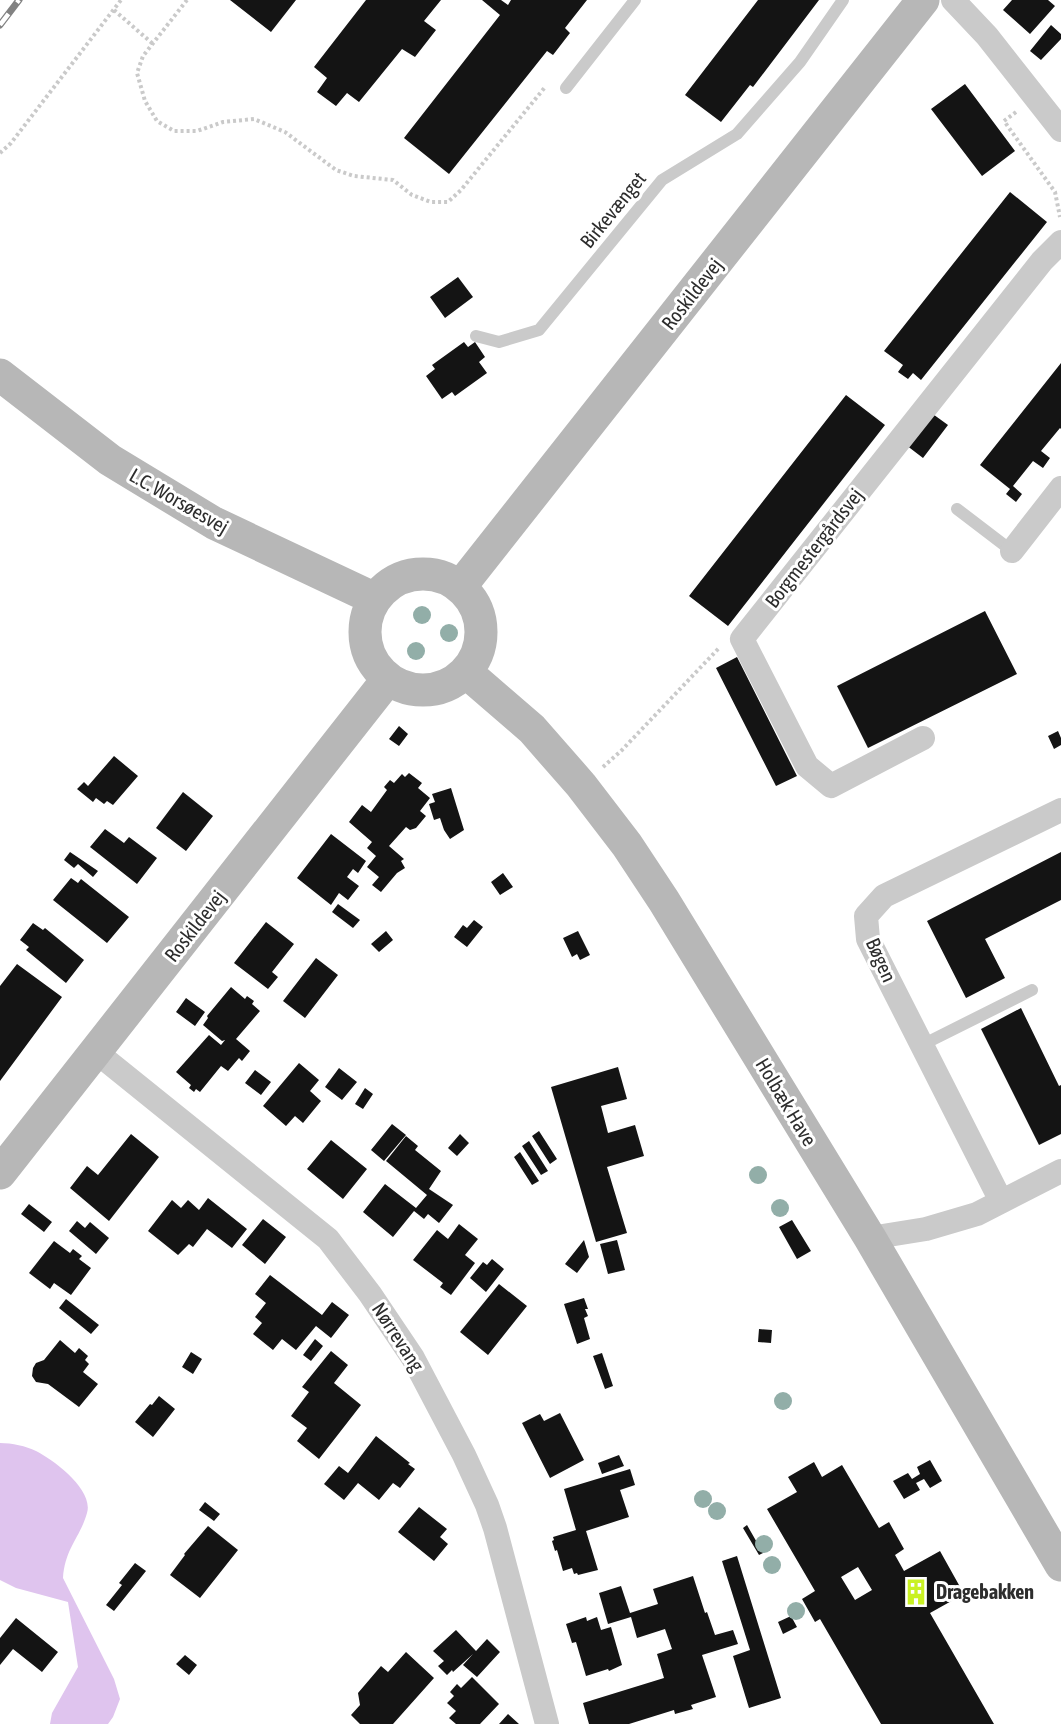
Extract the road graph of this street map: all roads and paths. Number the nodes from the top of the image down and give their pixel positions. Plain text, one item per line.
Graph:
1 (121, 0) edge
2 (187, 0) edge
3 (635, 0) edge
4 (843, 0) edge
5 (923, 0) edge
6 (953, 0) edge
7 (114, 10) junction
8 (153, 44) junction
9 (566, 88) joint
10 (1036, 98) junction
11 (1061, 130) edge
12 (0, 153) edge
13 (1061, 219) edge
14 (1061, 242) edge
15 (476, 336) dead end
16 (0, 375) edge
17 (1061, 488) edge
18 (957, 509) dead end
19 (1012, 551) joint
20 (460, 587) junction
21 (375, 599) junction
22 (742, 639) junction
23 (466, 672) junction
24 (388, 679) junction
25 (923, 738) dead end
26 (581, 784) junction
27 (1061, 810) edge
28 (1032, 990) dead end
29 (922, 1045) junction
30 (96, 1052) junction
31 (1061, 1171) edge
32 (0, 1173) edge
33 (1001, 1201) junction
34 (870, 1238) junction
35 (1061, 1565) edge
36 (548, 1724) edge

1 - 7 path
2 - 8 path
3 - 9 lane
4 - 15 lane, Birkevænget
5 - 20 street, Roskildevej
6 - 10 street
7 - 8 path
7 - 12 path
8 - 9 path
10 - 11 street
10 - 13 path
14 - 22 street, Borgmestergårdsvej
16 - 21 street, L.C. Worsøesvej
17 - 19 street
18 - 19 lane
20 - 21 street
20 - 23 street
21 - 24 street
22 - 25 street
22 - 26 path
23 - 24 street
23 - 26 street, Holbæk Have
24 - 30 street, Roskildevej
26 - 34 street, Holbæk Have
27 - 29 street, Bøgen
28 - 29 lane
29 - 33 street, Bøgen
30 - 32 street, Roskildevej
30 - 36 street, Nørrevang
31 - 33 street
33 - 34 street
34 - 35 street, Holbæk Have

